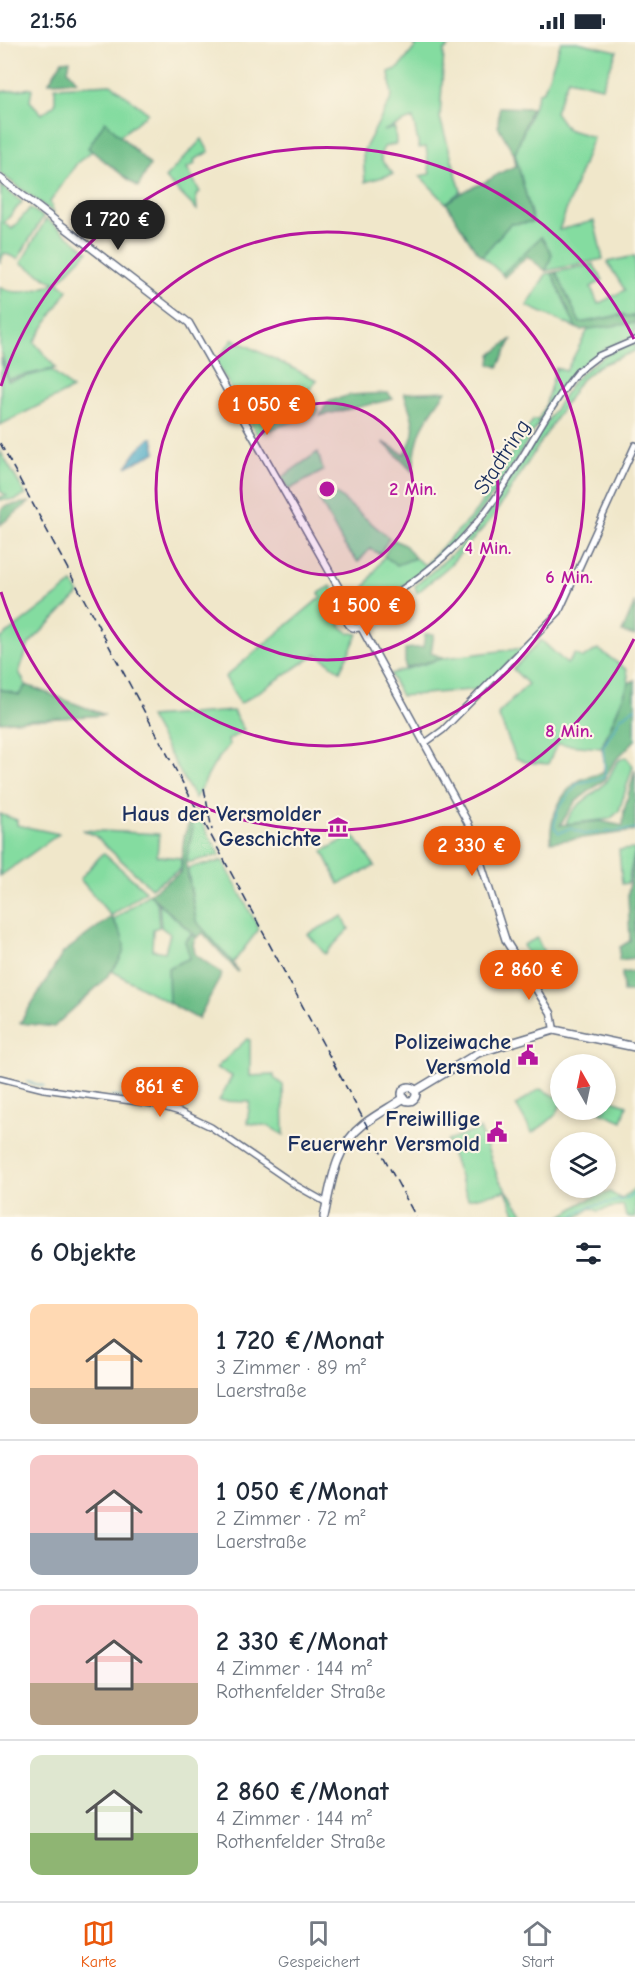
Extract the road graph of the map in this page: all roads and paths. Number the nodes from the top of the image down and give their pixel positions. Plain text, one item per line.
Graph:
1 (0, 178) edge
2 (635, 340) edge
3 (635, 445) edge
4 (352, 611) junction
5 (364, 614) junction
6 (361, 627) junction
7 (425, 743) junction
8 (554, 1030) junction
9 (635, 1047) edge
10 (0, 1078) edge
11 (327, 1203) junction
12 (324, 1217) edge

1 - 4 main road
2 - 5 street, Stadtring
3 - 7 street
4 - 5 main road
4 - 6 main road
5 - 6 main road
6 - 7 main road
7 - 8 main road
8 - 9 main road
8 - 11 main road
10 - 11 street
11 - 12 main road

